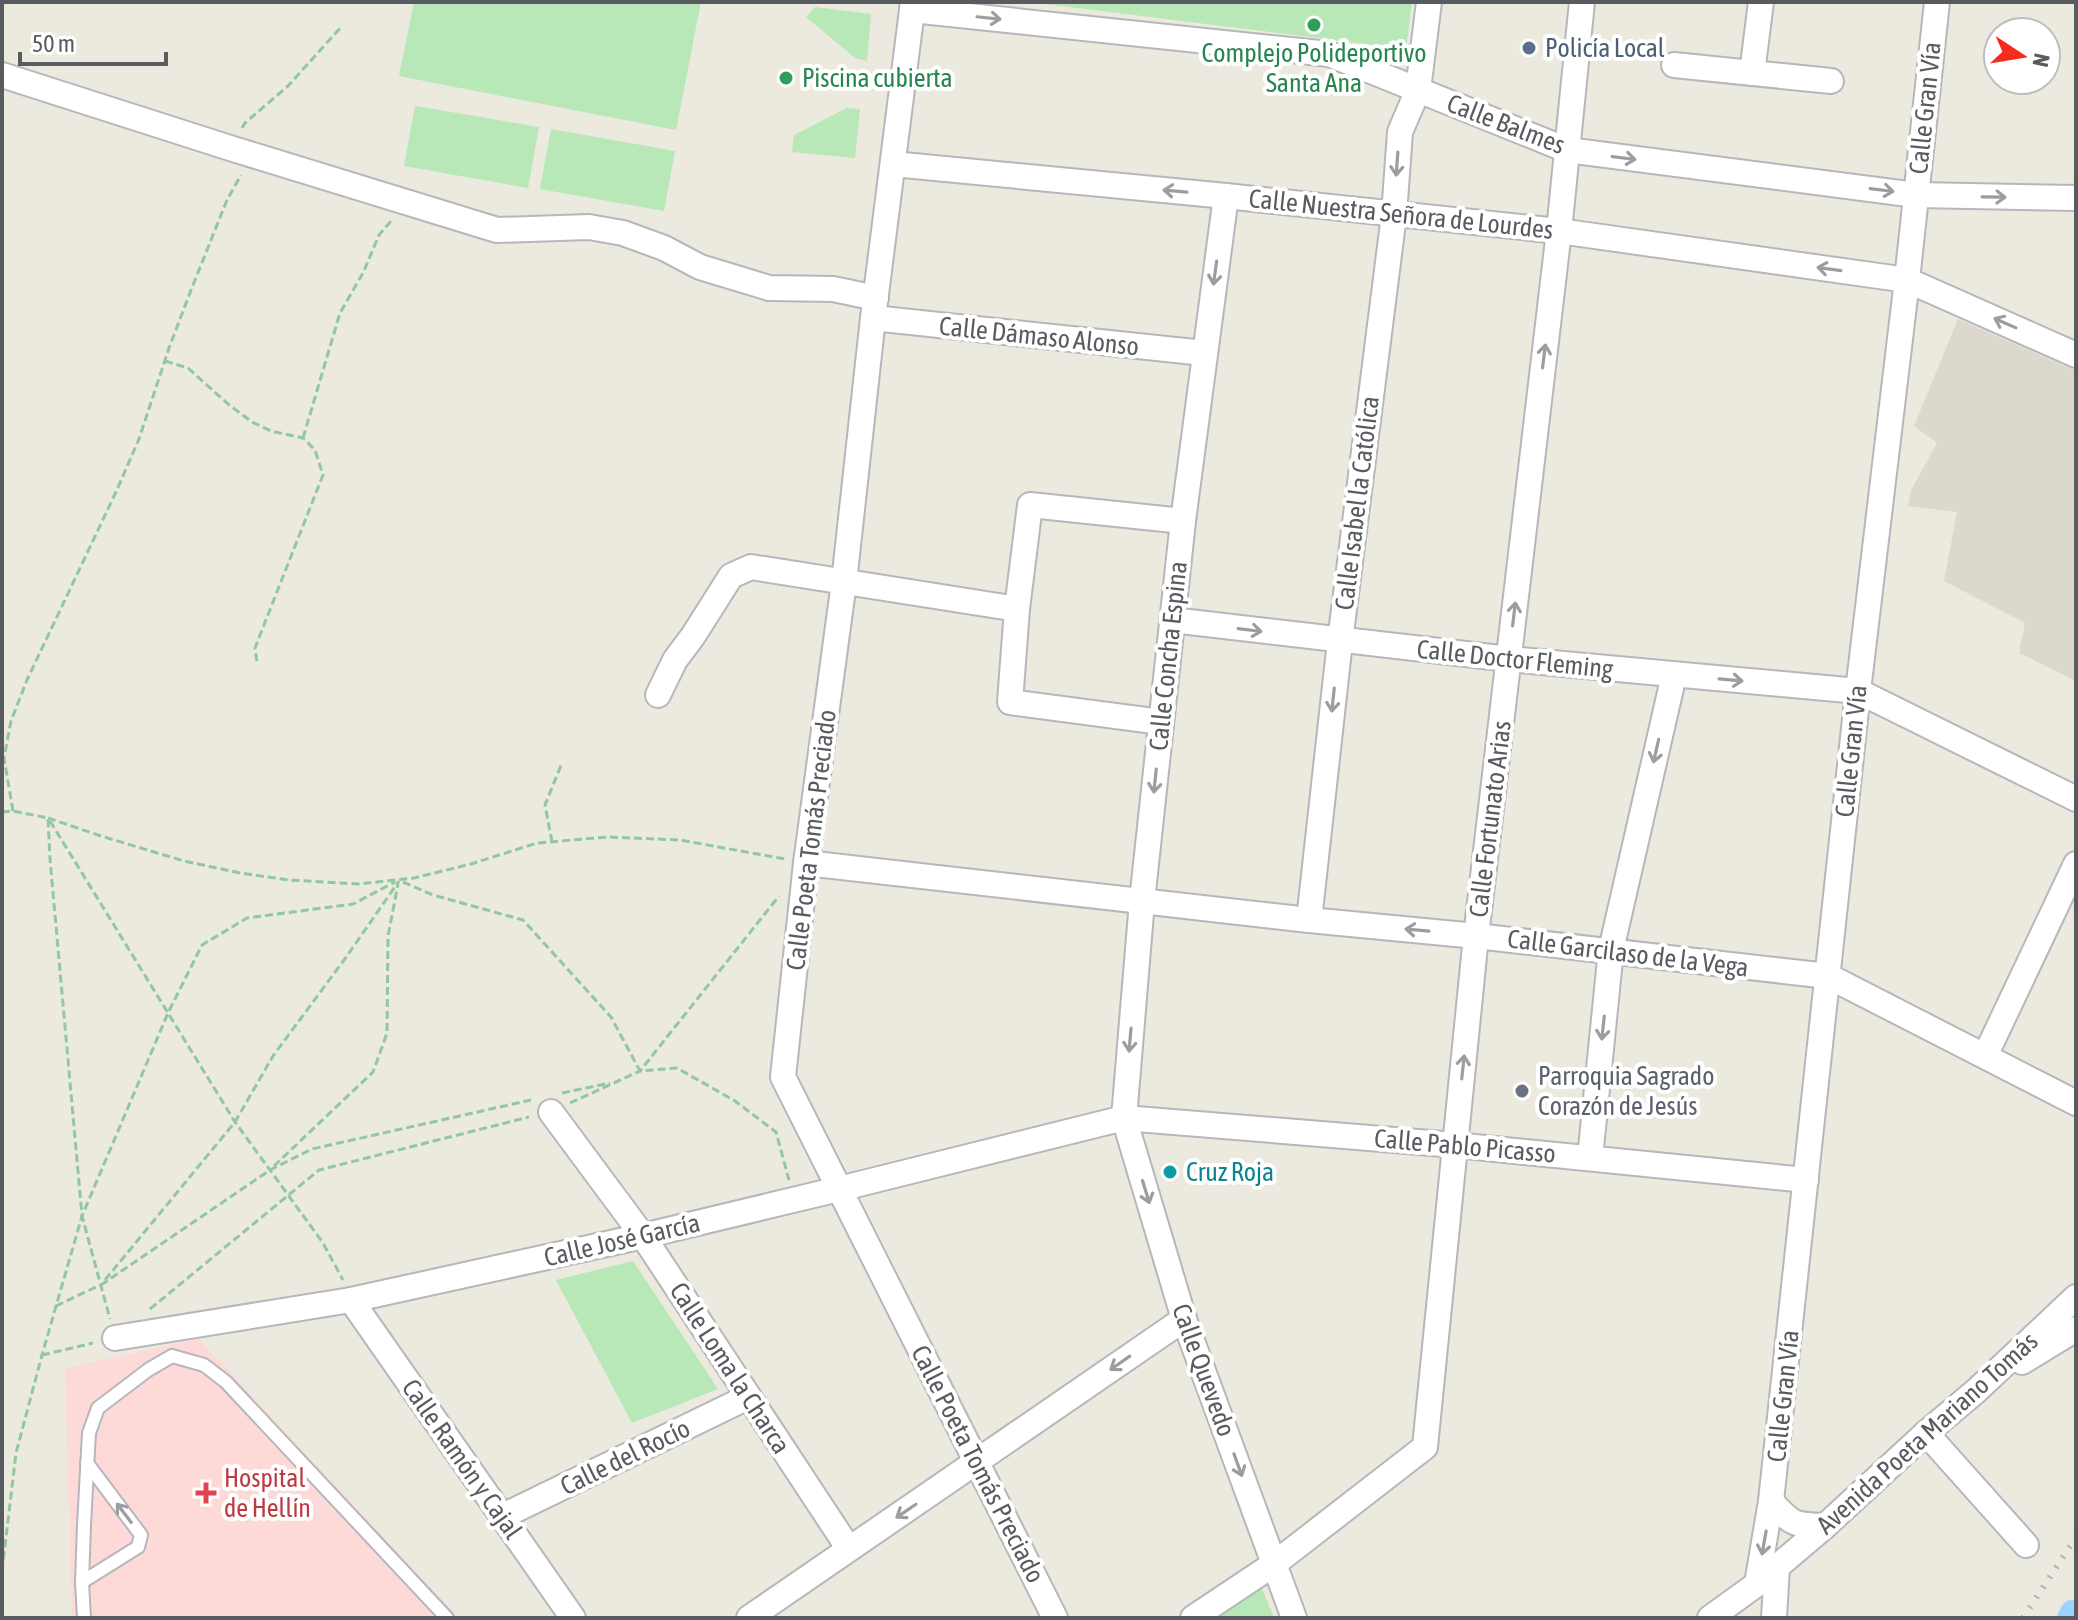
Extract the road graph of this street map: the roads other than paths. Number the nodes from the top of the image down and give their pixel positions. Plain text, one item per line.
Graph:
1 (1429, 2) edge
2 (1582, 2) edge
3 (1761, 2) edge
4 (1937, 2) edge
5 (912, 6) edge
6 (1674, 65) dead end
7 (1752, 73) junction
8 (2, 75) edge
9 (1831, 81) dead end
10 (1418, 90) junction
11 (1567, 150) junction
12 (893, 164) junction
13 (1916, 195) junction
14 (1226, 196) junction
15 (2076, 198) edge
16 (1394, 215) junction
17 (1559, 231) junction
18 (1907, 280) junction
19 (874, 308) junction
20 (1204, 353) junction
21 (2076, 355) edge
22 (1183, 521) junction
23 (844, 582) junction
24 (1017, 609) junction
25 (1172, 620) junction
26 (1340, 641) junction
27 (1509, 659) junction
28 (1674, 675) junction
29 (1858, 691) junction
30 (658, 695) dead end
31 (1161, 722) junction
32 (2076, 799) edge
33 (806, 863) junction
34 (2076, 864) edge
35 (1142, 901) junction
36 (1309, 920) junction
37 (1476, 936) junction
38 (1611, 950) junction
39 (1828, 976) junction
40 (1985, 1056) junction
41 (549, 1102) road end
42 (2076, 1103) edge
43 (1124, 1118) junction
44 (1455, 1145) junction
45 (1590, 1158) junction
46 (1806, 1180) junction
47 (839, 1189) junction
48 (643, 1236) junction
49 (2076, 1297) edge
50 (351, 1300) junction
51 (1184, 1319) junction
52 (2076, 1329) edge
53 (115, 1338) road end
54 (1976, 1391) junction
55 (748, 1397) junction
56 (1926, 1433) junction
57 (87, 1463) junction
58 (977, 1463) junction
59 (1771, 1501) junction
60 (501, 1517) junction
61 (1825, 1526) junction
62 (2026, 1545) dead end
63 (849, 1549) junction
64 (1274, 1564) junction
65 (1777, 1567) junction
66 (82, 1582) junction
67 (1757, 1584) junction
68 (84, 1618) edge
69 (447, 1618) edge
70 (573, 1618) edge
71 (749, 1618) edge
72 (1055, 1618) edge
73 (1193, 1618) edge
74 (1294, 1618) edge
75 (1710, 1618) edge
76 (1774, 1618) edge

1 - 10 street, Calle Isabel la Católica
2 - 11 street, Calle Fortunato Arias
3 - 7 street
4 - 13 street, Calle Gran Vía
5 -> 10 street, Calle Balmes
5 - 12 street, Calle Poeta Tomás Preciado
6 - 7 street
7 - 9 street
8 - 19 street, Calle Dámaso Alonso
10 - 11 street, Calle Balmes
10 -> 16 street, Calle Isabel la Católica
11 -> 13 street, Calle Balmes
11 - 17 street, Calle Fortunato Arias
14 -> 12 street, Calle Nuestra Señora de Lourdes
12 - 19 street, Calle Poeta Tomás Preciado
13 -> 15 street, Calle Balmes
13 - 18 street, Calle Gran Vía
14 - 16 street, Calle Nuestra Señora de Lourdes
14 -> 20 street, Calle Concha Espina
16 - 17 street, Calle Nuestra Señora de Lourdes
16 - 26 street, Calle Isabel la Católica
18 -> 17 street, Calle Nuestra Señora de Lourdes
27 -> 17 street, Calle Fortunato Arias
21 -> 18 street, Calle Nuestra Señora de Lourdes
18 - 29 street, Calle Gran Vía
19 - 20 street, Calle Dámaso Alonso
19 - 23 street, Calle Poeta Tomás Preciado
20 - 22 street, Calle Concha Espina
22 - 24 street
22 - 25 street, Calle Concha Espina
23 - 24 street
23 - 30 street
23 - 33 street, Calle Poeta Tomás Preciado
24 - 31 street
25 -> 26 street, Calle Doctor Fleming
25 - 31 street, Calle Concha Espina
26 - 27 street, Calle Doctor Fleming
26 -> 36 street, Calle Isabel la Católica
27 - 28 street, Calle Doctor Fleming
27 - 37 street, Calle Fortunato Arias
28 -> 29 street, Calle Doctor Fleming
28 -> 38 street
29 - 32 street
29 - 39 street, Calle Gran Vía
31 -> 35 street, Calle Concha Espina
33 - 35 street, Calle Garcilaso de la Vega
33 - 47 street, Calle Poeta Tomás Preciado
34 - 40 street
35 - 36 street, Calle Garcilaso de la Vega
35 -> 43 street, Calle Concha Espina
37 -> 36 street, Calle Garcilaso de la Vega
37 - 38 street, Calle Garcilaso de la Vega
44 -> 37 street, Calle Fortunato Arias
38 - 39 street, Calle Garcilaso de la Vega
38 -> 45 street
39 - 40 street
39 - 46 street, Calle Gran Vía
40 - 42 street
41 - 48 street, Calle Loma la Charca
43 - 44 street, Calle Pablo Picasso
43 - 47 street, Calle José García
43 -> 51 street, Calle Quevedo
44 - 45 street, Calle Pablo Picasso
44 - 64 street, Calle Fortunato Arias
45 - 46 street, Calle Pablo Picasso
46 - 59 street, Calle Gran Vía
47 - 48 street, Calle José García
47 - 58 street, Calle Poeta Tomás Preciado
48 - 50 street, Calle José García
48 - 55 street, Calle Loma la Charca
49 - 54 street, Avenida Poeta Mariano Tomás
50 - 53 street, Calle José García
50 - 60 street, Calle Ramón y Cajal
51 -> 58 street
51 -> 64 street, Calle Quevedo
52 - 54 street
54 - 56 street, Avenida Poeta Mariano Tomás
55 - 60 street, Calle del Rocío
55 - 63 street, Calle Loma la Charca
56 - 61 street, Avenida Poeta Mariano Tomás
56 - 62 street
57 - 66 lane
66 -> 57 lane
57 - 69 lane
58 -> 63 street
58 - 72 street, Calle Poeta Tomás Preciado
59 - 61 street
59 -> 67 street, Calle Gran Vía
60 - 70 street, Calle Ramón y Cajal
61 - 65 street, Avenida Poeta Mariano Tomás
63 - 71 street
64 - 73 street, Calle Fortunato Arias
64 - 74 street, Calle Quevedo
65 - 67 street, Avenida Poeta Mariano Tomás
65 - 76 street
66 - 68 lane
67 - 75 street, Avenida Poeta Mariano Tomás

